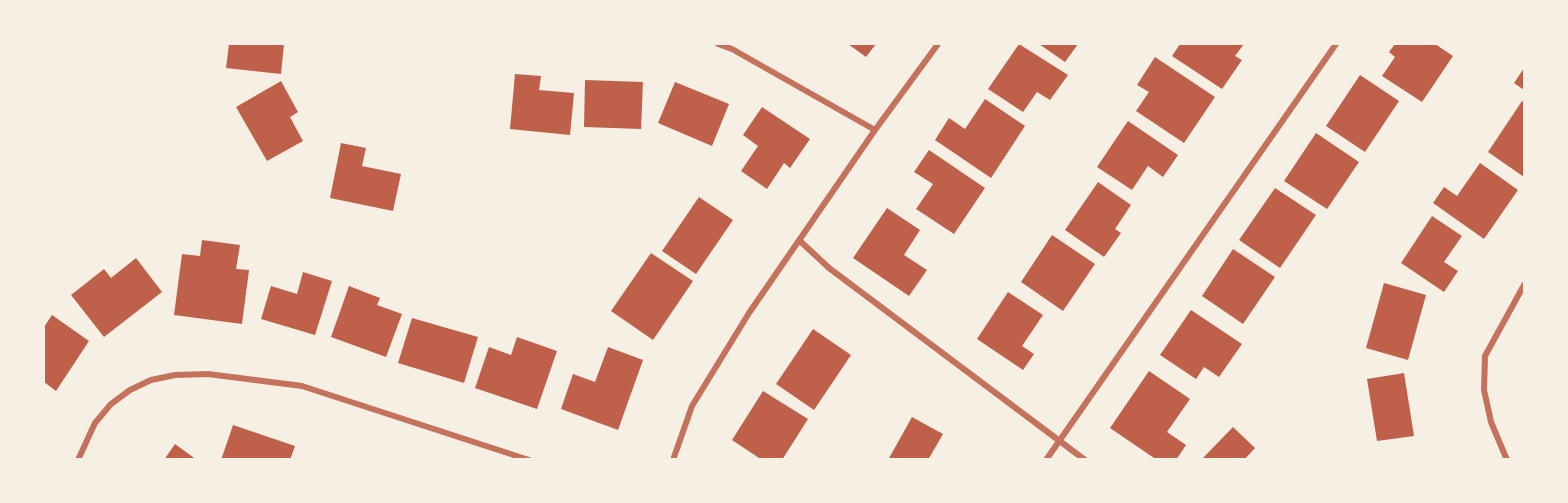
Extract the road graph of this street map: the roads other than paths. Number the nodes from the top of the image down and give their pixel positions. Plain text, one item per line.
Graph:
1 (718, 44) edge
2 (938, 44) edge
3 (1336, 44) edge
4 (875, 130) junction
5 (799, 240) junction
6 (1524, 285) edge
7 (1059, 440) junction
8 (78, 459) edge
9 (529, 459) edge
10 (672, 459) edge
11 (1046, 459) edge
12 (1085, 459) edge
13 (1507, 459) edge

1 - 4 street
2 - 4 street
3 - 7 street
4 - 5 street
5 - 7 street
5 - 10 street
6 - 13 street
7 - 11 street
7 - 12 street
8 - 9 street

